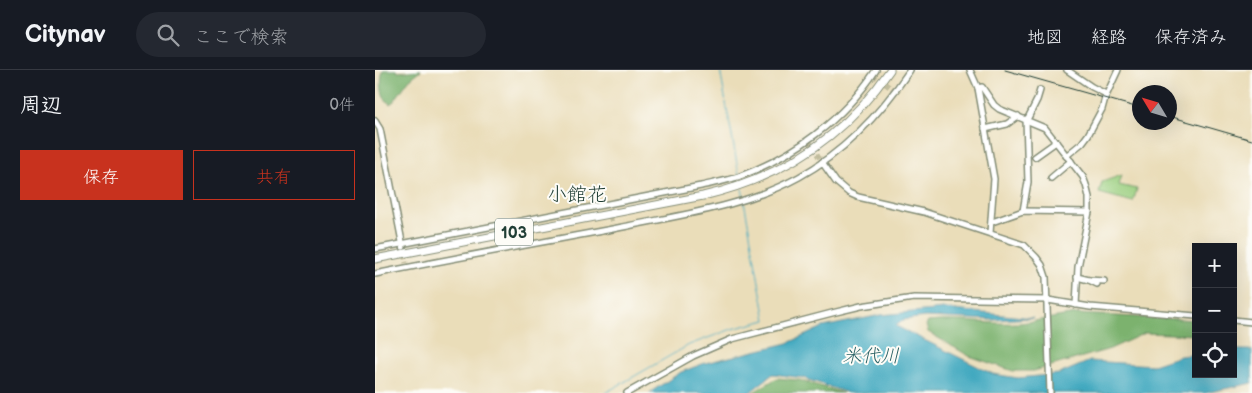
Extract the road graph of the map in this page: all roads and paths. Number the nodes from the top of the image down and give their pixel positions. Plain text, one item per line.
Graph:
1 (877, 70) edge
2 (890, 70) edge
3 (895, 70) edge
4 (910, 70) edge
5 (970, 70) edge
6 (1067, 70) edge
7 (1118, 70) edge
8 (978, 88) junction
9 (1040, 90) dead end
10 (1106, 94) junction
11 (1018, 116) junction
12 (1027, 119) junction
13 (375, 121) edge
14 (985, 129) junction
15 (1056, 142) junction
16 (1066, 156) junction
17 (1035, 157) dead end
18 (1071, 161) junction
19 (822, 162) junction
20 (1051, 178) dead end
21 (748, 186) junction
22 (1023, 211) junction
23 (1089, 212) junction
24 (992, 222) junction
25 (990, 233) junction
26 (402, 245) junction
27 (375, 249) edge
28 (375, 259) edge
29 (375, 274) edge
30 (1077, 277) junction
31 (1089, 280) junction
32 (1104, 281) dead end
33 (1097, 284) dead end
34 (1047, 302) junction
35 (1076, 305) junction
36 (1192, 316) edge
37 (1237, 320) edge
38 (1252, 322) edge
39 (627, 393) edge
40 (1050, 393) edge

1 - 26 street
2 - 21 highway, 103
3 - 21 highway, 103
4 - 19 street
5 - 8 street
6 - 10 street
7 - 10 street
8 - 11 street
8 - 14 street
9 - 12 street
10 - 16 street
11 - 12 street
11 - 14 street
12 - 15 street
12 - 22 street
13 - 26 street
14 - 24 street
15 - 16 street
15 - 17 street
16 - 18 street
18 - 20 street
18 - 23 street
19 - 25 street
19 - 29 street
21 - 28 highway, 103
22 - 23 street
22 - 24 street
23 - 30 street
24 - 25 street
25 - 34 street
26 - 27 street
30 - 31 street
30 - 35 street
31 - 32 street
31 - 33 street
34 - 35 street
34 - 39 street
34 - 40 street
35 - 36 street
37 - 38 street

